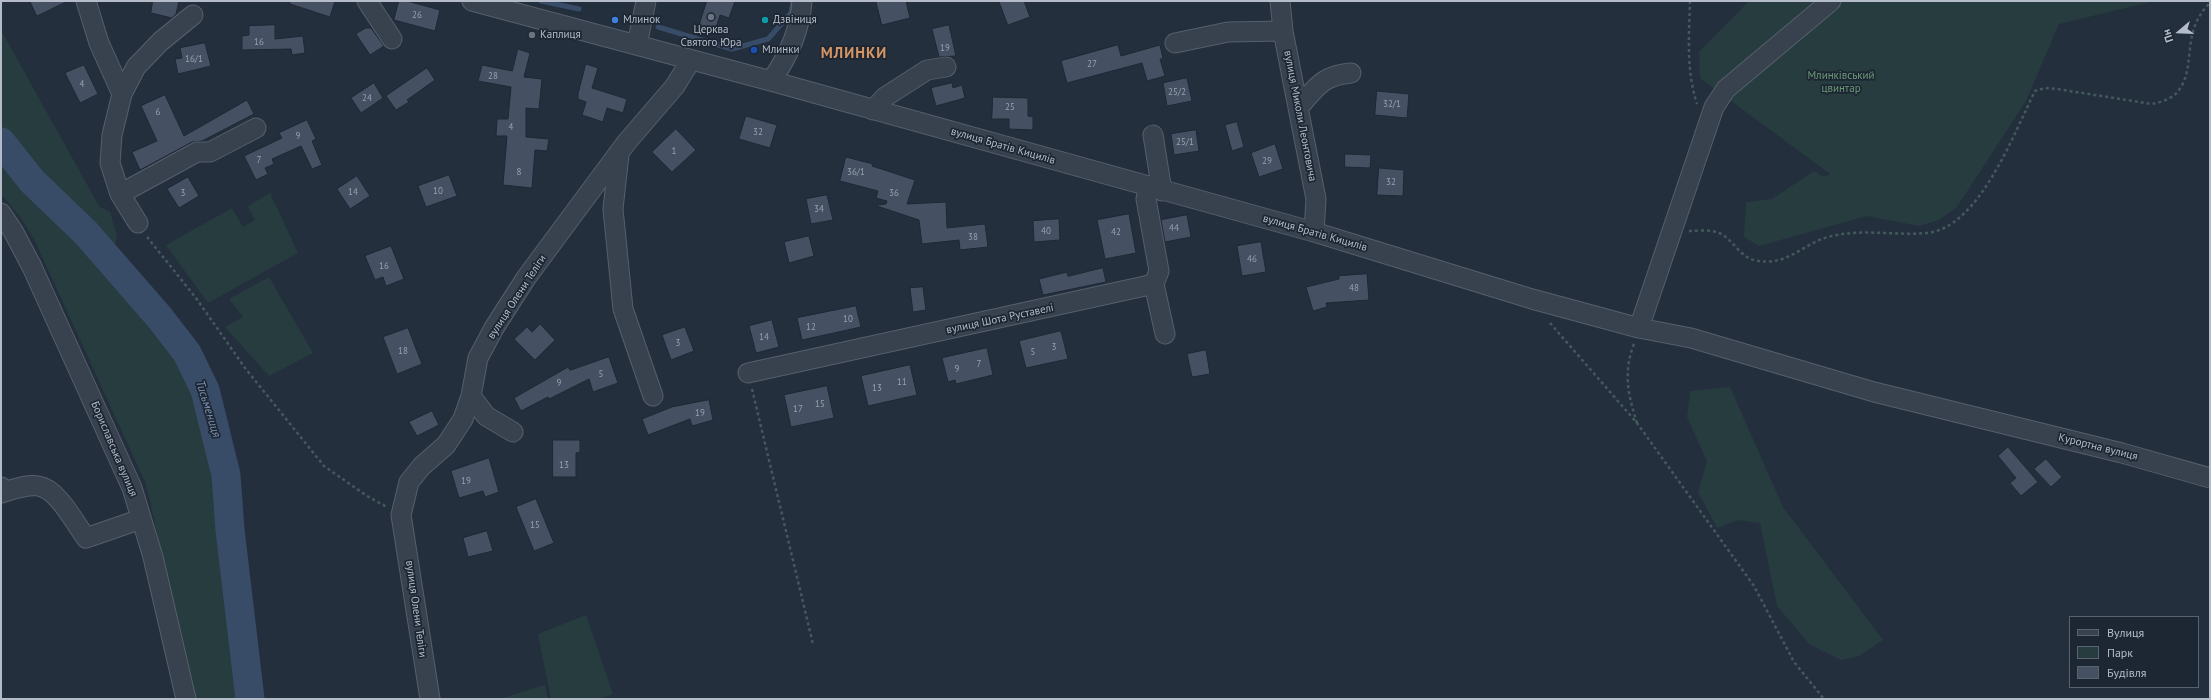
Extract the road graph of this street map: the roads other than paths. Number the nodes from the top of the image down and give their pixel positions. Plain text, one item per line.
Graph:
1 (86, 1) edge
2 (368, 1) edge
3 (472, 1) edge
4 (646, 1) edge
5 (802, 1) edge
6 (1280, 1) edge
7 (1831, 1) edge
8 (193, 14) dead end
9 (1283, 31) junction
10 (392, 39) dead end
11 (1175, 43) dead end
12 (637, 45) junction
13 (691, 60) junction
14 (946, 66) dead end
15 (1351, 73) dead end
16 (771, 81) junction
17 (122, 94) junction
18 (1298, 108) junction
19 (873, 110) junction
20 (256, 128) dead end
21 (1153, 135) dead end
22 (619, 154) junction
23 (1155, 189) junction
24 (120, 194) junction
25 (1, 214) edge
26 (138, 224) road end
27 (1314, 232) junction
28 (1154, 284) junction
29 (1639, 328) junction
30 (1165, 334) dead end
31 (748, 373) road end
32 (471, 396) junction
33 (653, 396) dead end
34 (513, 432) dead end
35 (2205, 476) edge
36 (2, 491) edge
37 (141, 519) junction
38 (186, 699) edge
39 (430, 699) edge

1 - 17 street
2 - 10 street
3 - 12 street, вулиця Братів Кицилів
4 - 12 street
5 - 16 street
6 - 9 street, вулиця Миколи Леонтовича
7 - 29 street
8 - 17 street
9 - 11 street
9 - 18 street, вулиця Миколи Леонтовича
12 - 13 street, вулиця Братів Кицилів
13 - 16 street, вулиця Братів Кицилів
13 - 22 street, вулиця Олени Теліги
14 - 19 street
15 - 18 street
16 - 19 street, вулиця Братів Кицилів
17 - 24 street
18 - 27 street, вулиця Миколи Леонтовича
19 - 23 street, вулиця Братів Кицилів
20 - 24 street
21 - 23 street
22 - 32 street, вулиця Олени Теліги
22 - 33 street
23 - 27 street, вулиця Братів Кицилів
23 - 28 street
24 - 26 street
25 - 37 street, Бориславська вулиця
27 - 29 street, вулиця Братів Кицилів
28 - 30 street
28 - 31 street, вулиця Шота Руставелі
29 - 35 street, Курортна вулиця
32 - 34 street
32 - 39 street, вулиця Олени Теліги
36 - 37 street
37 - 38 street, Бориславська вулиця

